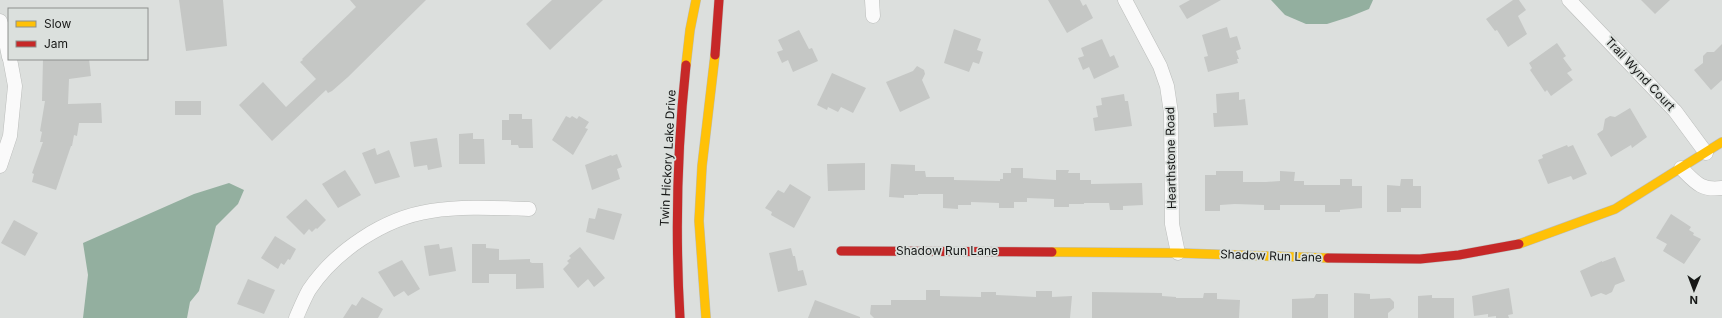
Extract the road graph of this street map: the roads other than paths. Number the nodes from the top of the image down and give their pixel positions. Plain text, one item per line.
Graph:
1 (696, 0) edge
2 (719, 0) edge
3 (872, 0) edge
4 (1125, 0) edge
5 (1569, 0) edge
6 (873, 16) dead end
7 (0, 21) edge
8 (3, 39) edge
9 (8, 55) edge
10 (9, 60) edge
11 (1722, 142) edge
12 (1706, 152) junction
13 (0, 166) edge
14 (1681, 168) junction
15 (1722, 188) edge
16 (529, 209) dead end
17 (841, 251) dead end
18 (1178, 253) junction
19 (296, 318) edge
20 (680, 318) edge
21 (706, 318) edge

1 - 20 street, Twin Hickory Lake Drive
2 - 21 street
3 - 6 street
4 - 18 street, Hearthstone Road
5 - 12 street, Trail Wynd Court
7 - 8 street
8 - 9 street
10 - 13 street
11 - 12 street, Shadow Run Lane
12 - 14 street, Shadow Run Lane
14 - 15 street
14 - 18 street, Shadow Run Lane
16 - 19 street
17 - 18 street, Shadow Run Lane

